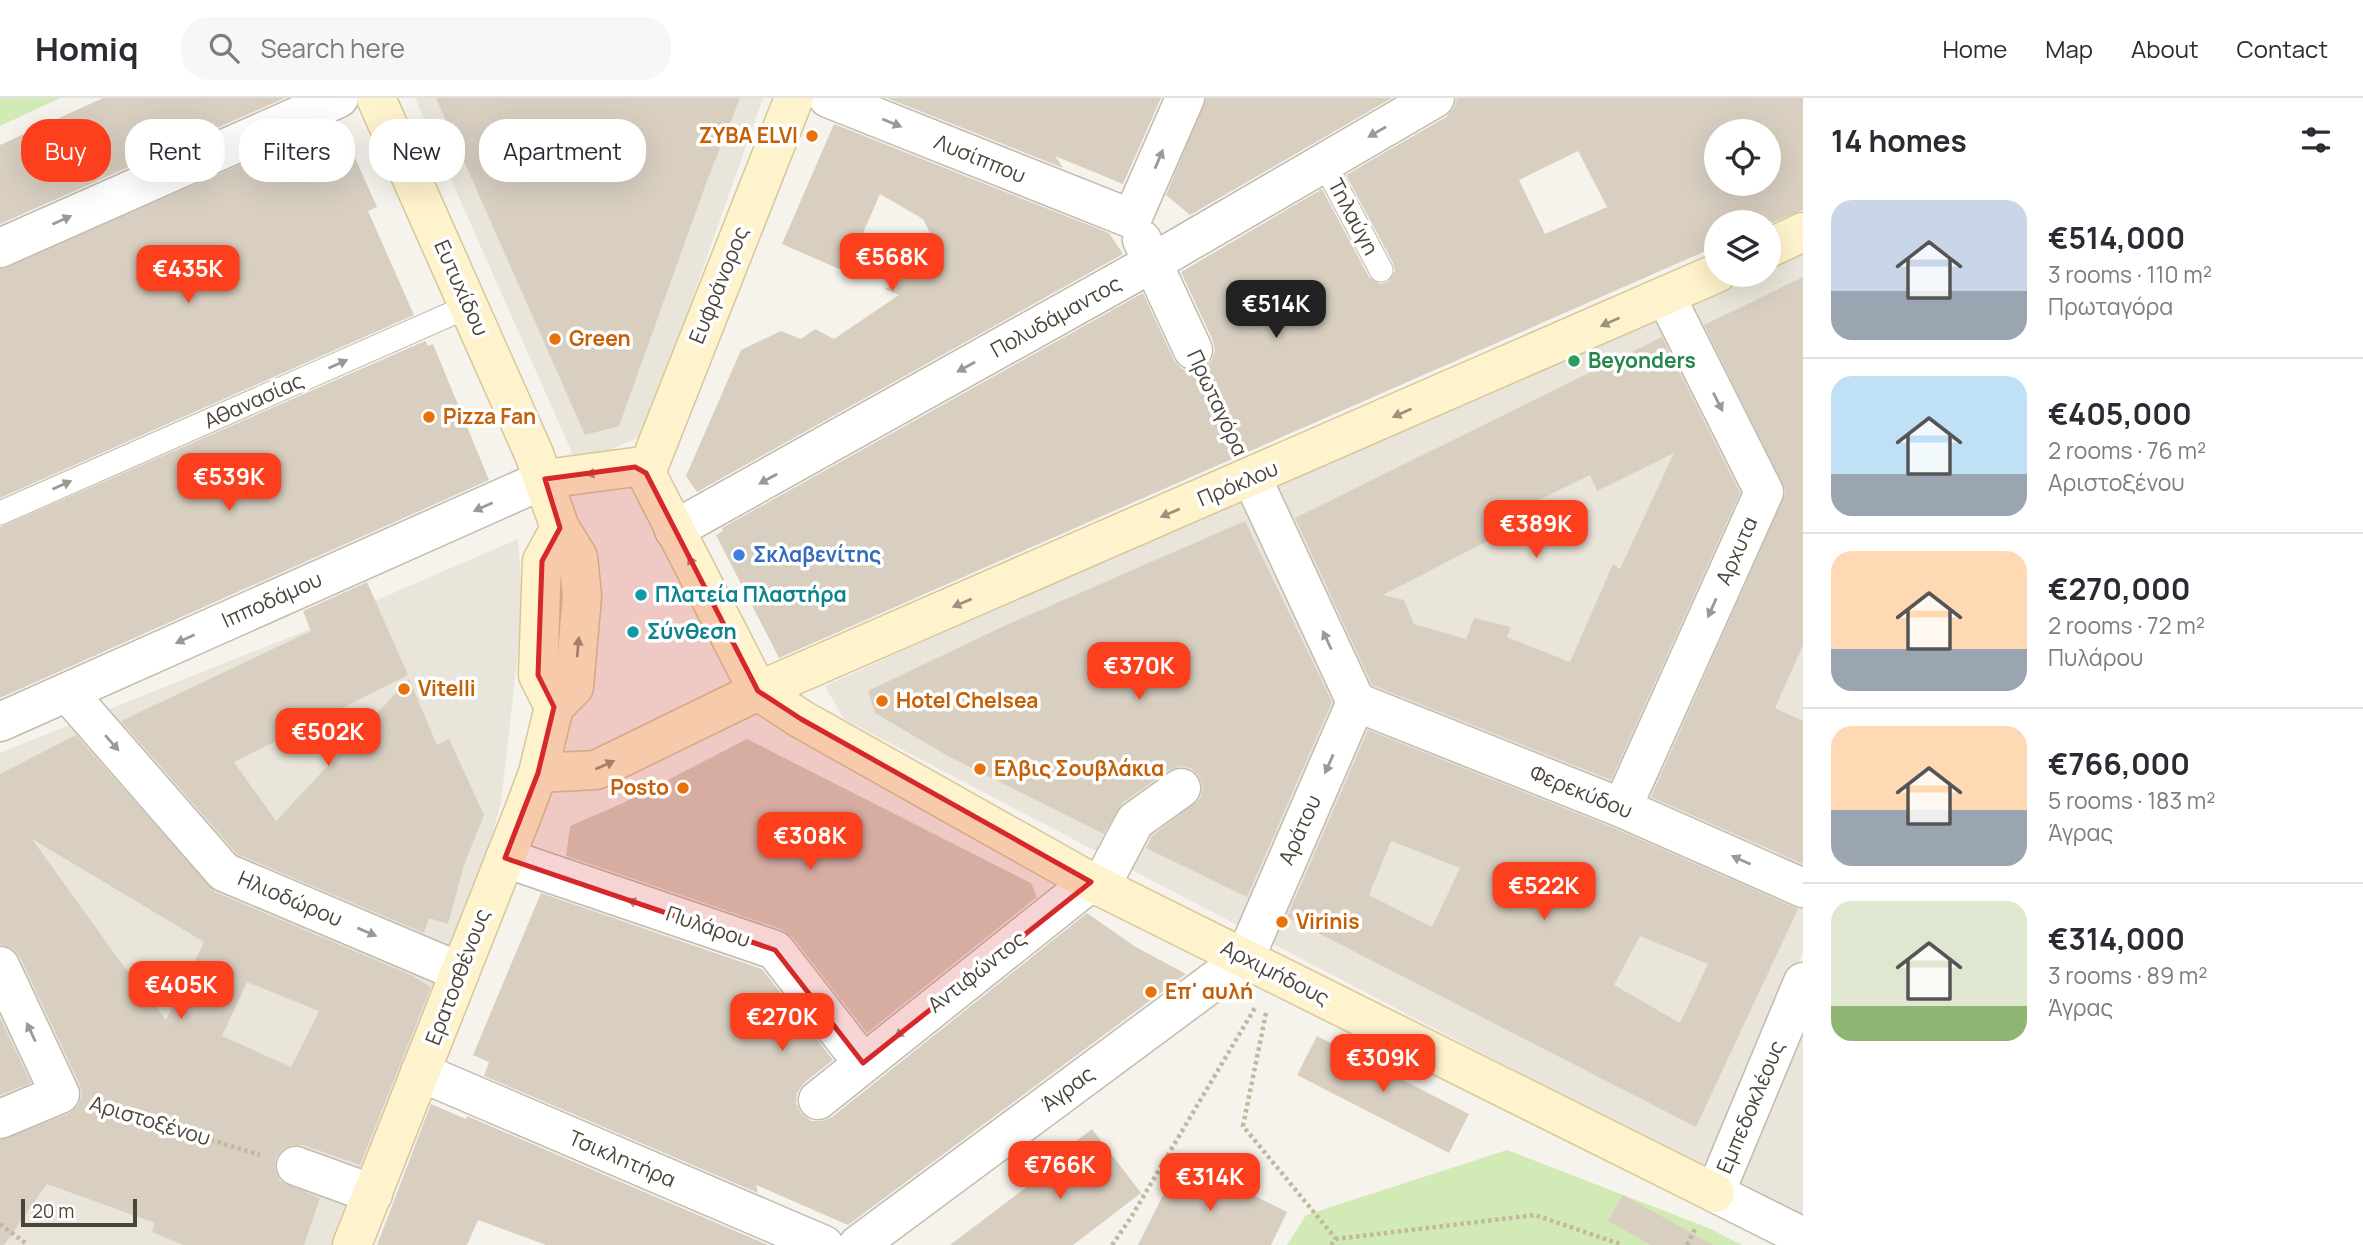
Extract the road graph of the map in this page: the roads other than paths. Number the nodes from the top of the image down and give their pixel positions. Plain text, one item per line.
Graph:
1 (339, 98) edge
2 (376, 98) edge
3 (794, 98) edge
4 (828, 98) edge
5 (1185, 98) edge
6 (1436, 98) edge
7 (1324, 163) junction
8 (1132, 219) junction
9 (1803, 232) edge
10 (1781, 242) edge
11 (0, 248) edge
12 (1152, 262) junction
13 (1381, 270) dead end
14 (1704, 279) edge
15 (1666, 298) junction
16 (469, 306) junction
17 (1193, 351) road end
18 (646, 473) junction
19 (1252, 478) junction
20 (545, 479) junction
21 (0, 513) edge
22 (674, 530) junction
23 (758, 691) junction
24 (67, 692) junction
25 (1356, 702) junction
26 (0, 722) edge
27 (538, 773) junction
28 (1181, 789) dead end
29 (1622, 808) junction
30 (505, 858) junction
31 (1096, 884) junction
32 (1803, 888) edge
33 (0, 966) edge
34 (1260, 966) junction
35 (460, 972) junction
36 (1803, 982) edge
37 (863, 1063) junction
38 (421, 1072) junction
39 (818, 1100) dead end
40 (0, 1119) edge
41 (296, 1166) road end
42 (1715, 1193) junction
43 (373, 1194) junction
44 (1803, 1237) edge
45 (352, 1245) edge
46 (824, 1245) edge
47 (858, 1245) edge

11 -> 1 street
2 - 16 street, Ευτυχίδου
3 - 18 street, Ευφράνορος
4 -> 8 street, Λυσίππου
8 -> 5 street
6 -> 7 street, Πολυδάμαντος
7 - 12 street, Πολυδάμαντος
7 - 13 lane, Τηλαύγη
8 - 12 street, Πρωταγόρα
9 - 10 street
12 - 17 street, Πρωταγόρα
12 -> 22 street, Πολυδάμαντος
14 - 15 street, Πρόκλου
15 -> 19 street, Πρόκλου
15 -> 29 street, Αρχυτα
16 - 20 street, Ευτυχίδου
21 -> 16 lane, Αθανασίας
18 -> 20 street
18 - 22 street
19 -> 23 street, Πρόκλου
25 -> 19 street, Πρωταγόρα
20 -> 24 street, Ιπποδάμου
20 - 27 street, Ερατοσθένους
23 -> 22 street
27 -> 23 street
23 - 31 street, Αρχιμήδους
24 - 26 street, Ιπποδάμου
24 -> 35 street, Ηλιοδώρου
25 - 29 street, Φερεκύδου
25 -> 34 street, Αράτου
27 - 30 street, Ερατοσθένους
28 - 31 street
32 -> 29 street, Φερεκύδου
30 - 35 street, Ερατοσθένους
37 -> 30 street, Πυλάρου
31 - 34 street, Αρχιμήδους
31 -> 37 street, Αντιφώντος
40 -> 33 street
34 - 42 street, Αρχιμήδους
34 - 47 street, Άγρας
35 - 38 street, Ερατοσθένους
36 - 42 street, Εμπεδοκλέους
37 - 39 street, Αντιφώντος
38 - 43 street, Ερατοσθένους
38 - 46 street, Τσικλητήρα
41 - 43 street
42 - 44 street, Αρχιμήδους
43 - 45 street, Ερατοσθένους

